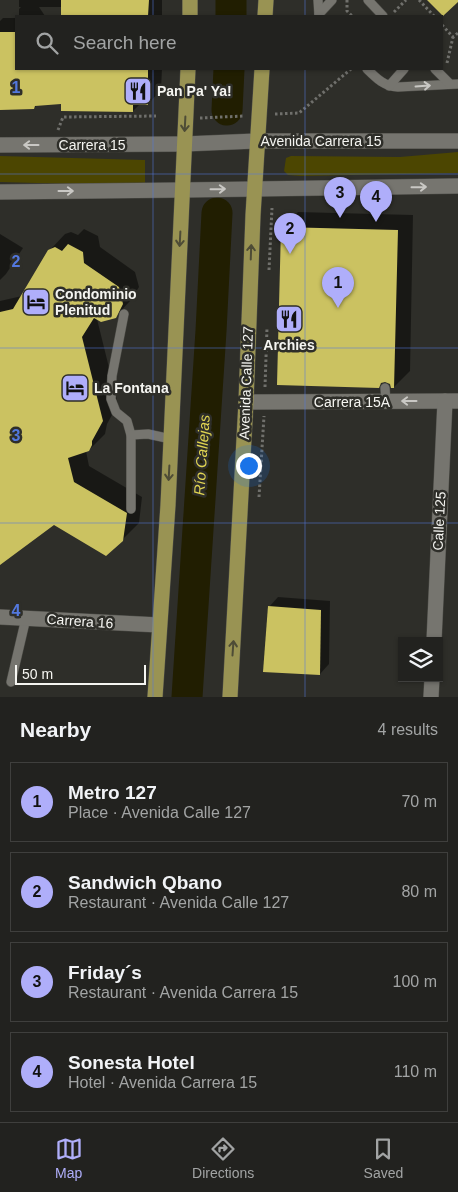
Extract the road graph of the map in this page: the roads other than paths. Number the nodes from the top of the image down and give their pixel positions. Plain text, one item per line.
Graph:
1 (190, 0) edge
2 (266, 0) edge
3 (318, 0) edge
4 (332, 0) edge
5 (368, 0) edge
6 (190, 15) edge
7 (265, 15) edge
8 (319, 15) edge
9 (382, 15) edge
10 (188, 70) edge
11 (262, 70) edge
12 (368, 70) edge
13 (403, 70) edge
14 (436, 70) edge
15 (458, 76) edge
16 (454, 84) edge
17 (389, 86) junction
18 (258, 141) junction
19 (458, 141) edge
20 (184, 144) junction
21 (0, 145) edge
22 (458, 186) edge
23 (255, 188) junction
24 (182, 190) junction
25 (0, 192) edge
26 (124, 314) dead end
27 (451, 401) edge
28 (246, 402) junction
29 (131, 435) junction
30 (171, 439) junction
31 (131, 509) dead end
32 (0, 618) edge
33 (26, 618) junction
34 (159, 625) junction
35 (434, 637) edge
36 (10, 682) dead end
37 (432, 682) edge
38 (155, 697) edge
39 (230, 697) edge
40 (431, 697) edge

1 - 6 main road
2 - 7 main road
3 - 8 lane
4 - 8 lane
5 - 9 lane
10 -> 20 main road
11 - 18 main road, Avenida Calle 127
12 - 17 lane
13 - 17 lane
14 - 16 lane
15 - 16 lane
17 -> 16 lane
18 - 19 street, Avenida Carrera 15
18 - 20 street, Avenida Carrera 15
18 - 23 main road, Avenida Calle 127
20 -> 21 street, Carrera 15
20 - 24 main road
23 -> 22 street
24 -> 23 street
28 -> 23 main road, Avenida Calle 127
25 -> 24 street
24 -> 30 main road
26 - 29 lane
27 -> 28 street, Carrera 15A
27 - 35 street, Calle 125
39 -> 28 main road, Avenida Calle 127
29 - 30 lane
29 - 31 lane
30 -> 34 main road
32 - 33 street, Carrera 16
33 - 34 street, Carrera 16
33 - 36 lane
34 - 38 main road
37 - 40 street

